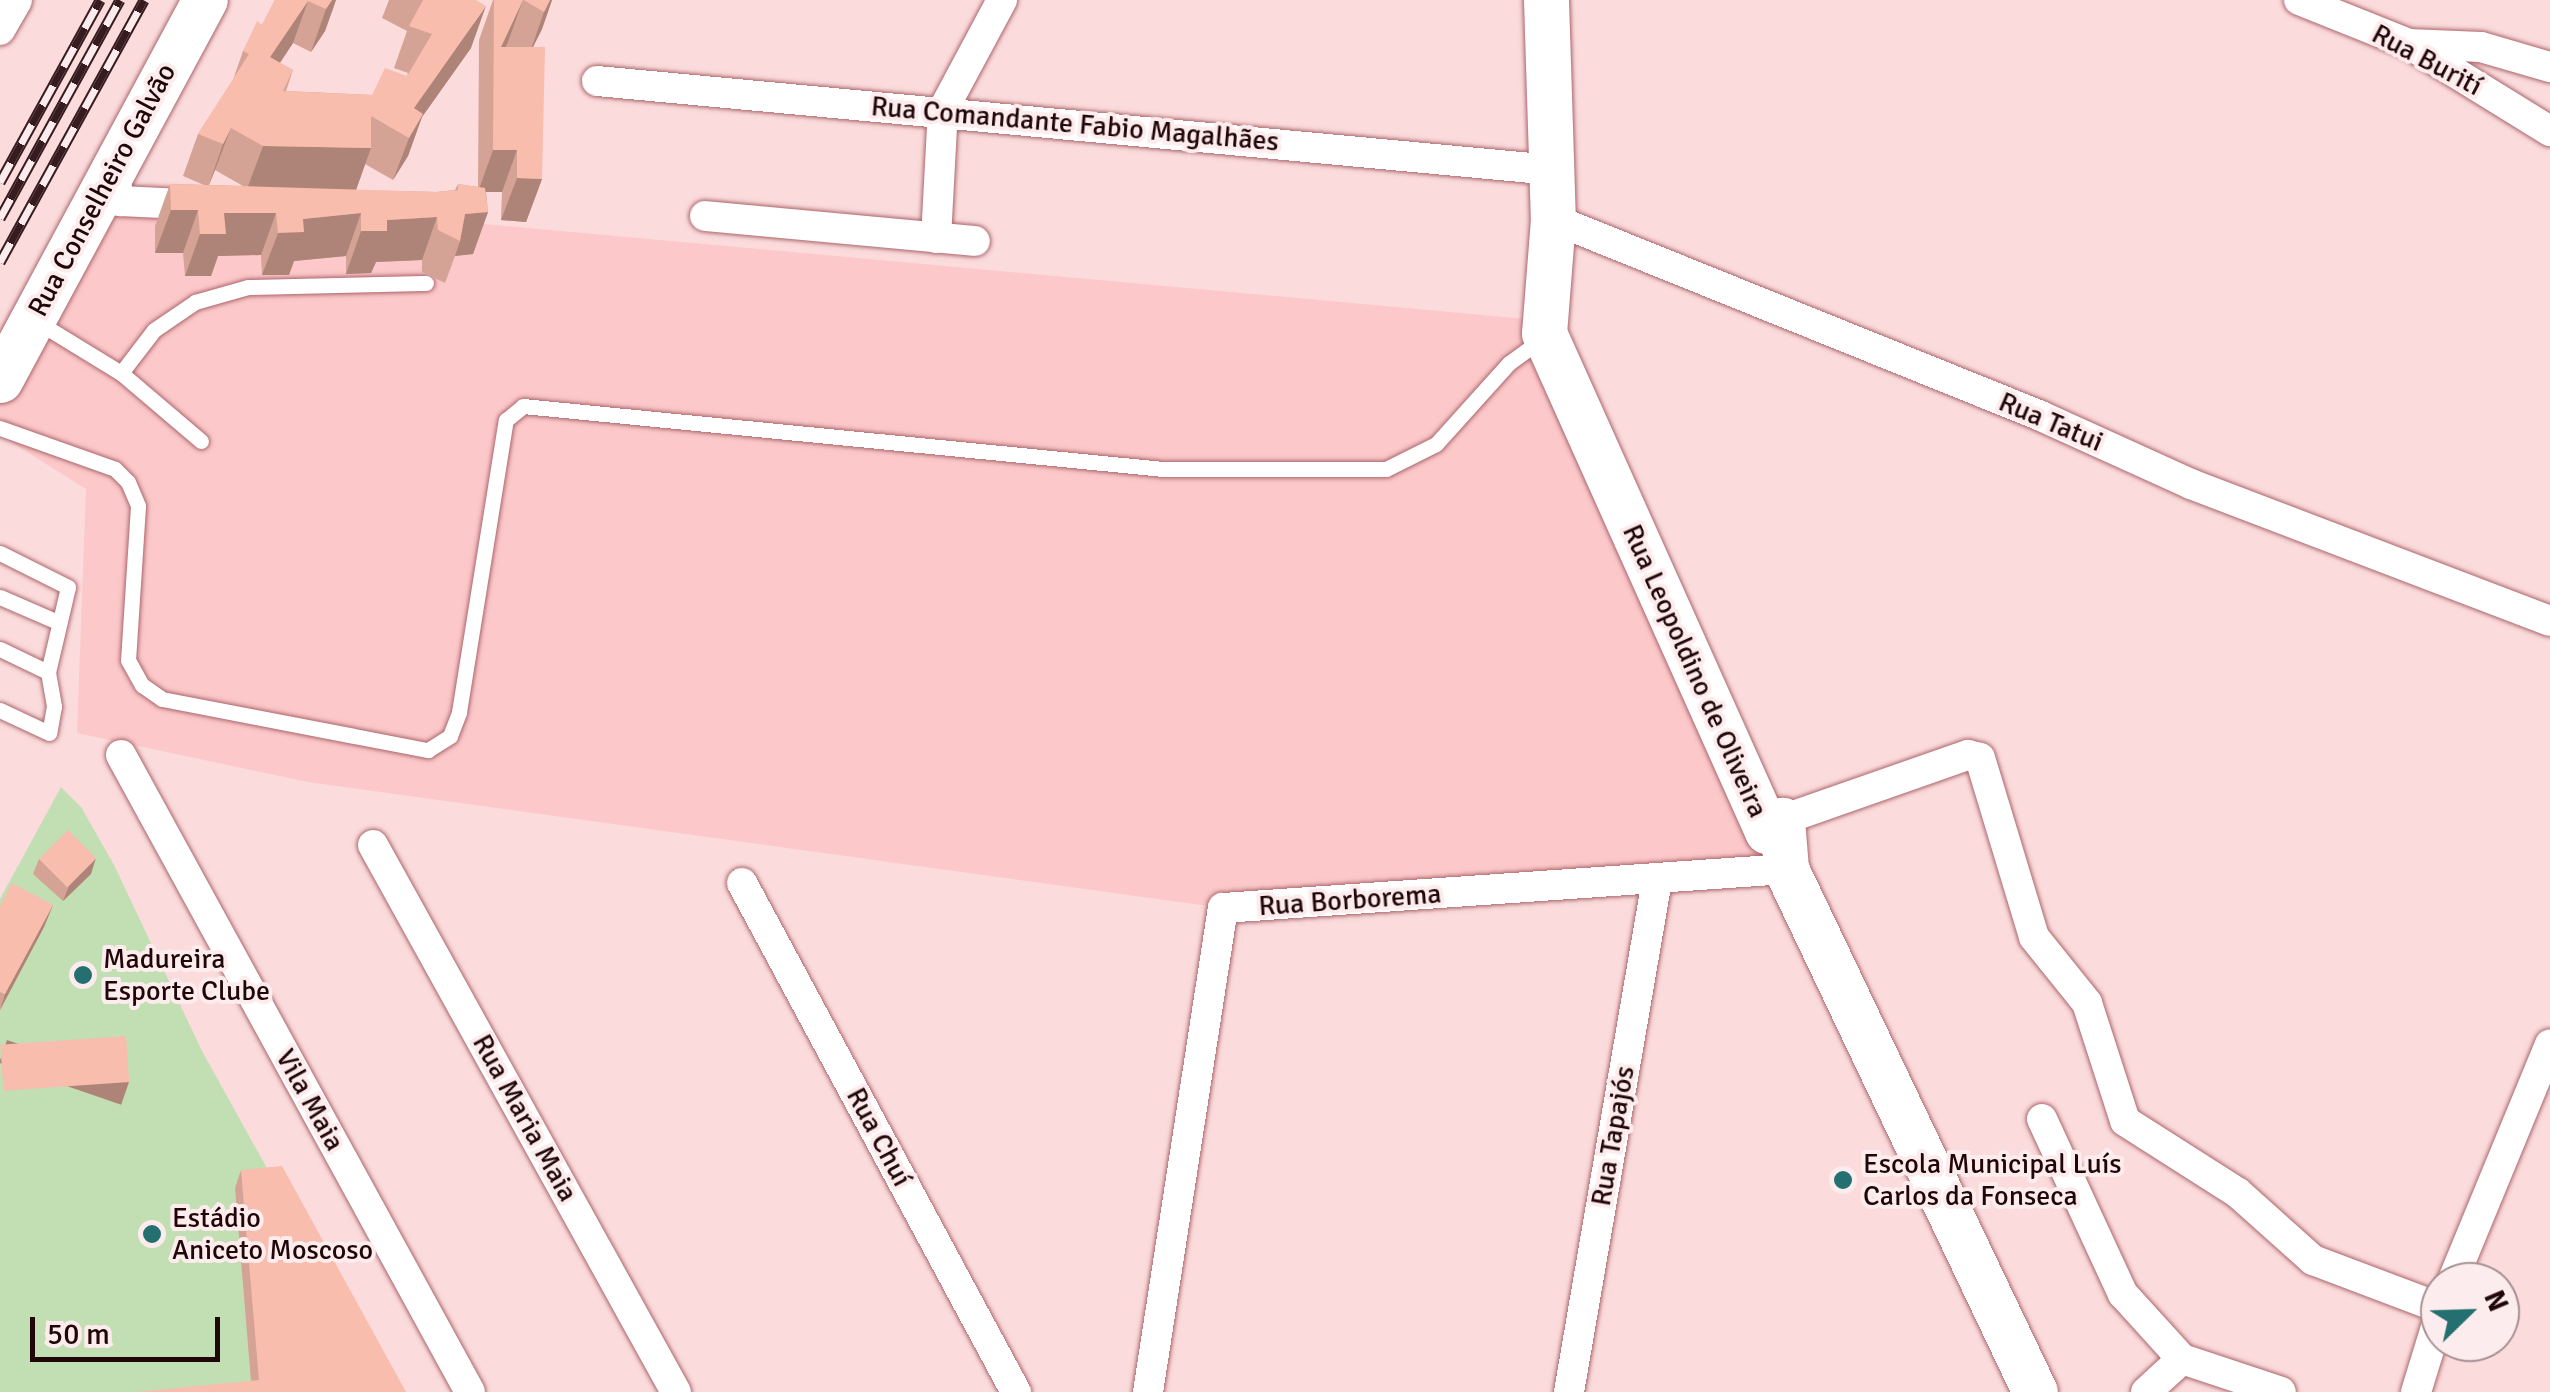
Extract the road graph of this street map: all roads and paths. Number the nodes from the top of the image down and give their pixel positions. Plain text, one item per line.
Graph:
1 (17, 0) edge
2 (206, 0) edge
3 (1002, 0) edge
4 (1546, 0) edge
5 (2299, 0) edge
6 (0, 30) edge
7 (2408, 44) junction
8 (2550, 67) edge
9 (597, 81) dead end
10 (943, 110) junction
11 (2550, 131) edge
12 (112, 169) junction
13 (1552, 170) junction
14 (237, 206) edge
15 (705, 216) dead end
16 (1553, 219) junction
17 (936, 238) junction
18 (975, 241) dead end
19 (426, 283) dead end
20 (32, 319) junction
21 (1544, 333) junction
22 (122, 373) junction
23 (0, 380) edge
24 (0, 428) edge
25 (201, 441) dead end
26 (0, 553) edge
27 (0, 597) edge
28 (2550, 621) edge
29 (60, 623) junction
30 (0, 650) edge
31 (48, 672) junction
32 (0, 710) edge
33 (121, 756) dead end
34 (1782, 820) junction
35 (373, 845) dead end
36 (1786, 869) junction
37 (1657, 880) junction
38 (742, 883) dead end
39 (2550, 1044) edge
40 (2042, 1119) dead end
41 (2460, 1262) edge
42 (2420, 1303) edge
43 (2182, 1358) junction
44 (2425, 1362) edge
45 (470, 1392) edge
46 (676, 1392) edge
47 (1016, 1392) edge
48 (1148, 1392) edge
49 (1570, 1392) edge
50 (2035, 1392) edge
51 (2146, 1392) edge
52 (2281, 1392) edge
53 (2416, 1392) edge

1 - 6 street
2 - 12 main road, Rua Conselheiro Galvão
3 - 10 street
4 - 13 main road, Rua Leopoldino de Oliveira
5 - 7 street, Rua Burití
7 - 8 street
7 - 11 street, Rua Burití
9 - 10 street, Rua Comandante Fabio Magalhães
10 - 13 street, Rua Comandante Fabio Magalhães
10 - 17 street
12 - 14 street
12 - 20 main road, Rua Conselheiro Galvão
13 - 16 main road, Rua Leopoldino de Oliveira
15 - 17 street
16 - 21 main road, Rua Leopoldino de Oliveira
16 - 28 street, Rua Tatui
17 - 18 street
19 - 22 lane
20 - 22 lane
20 - 23 main road, Rua Conselheiro Galvão
21 - 24 lane
21 - 34 main road, Rua Leopoldino de Oliveira
22 - 25 lane
26 - 29 lane
27 - 29 lane
29 - 31 lane
30 - 31 lane
31 - 32 lane
33 - 45 street, Vila Maia
34 - 36 main road, Rua Leopoldino de Oliveira
34 - 42 street
35 - 46 street, Rua Maria Maia
36 - 37 street, Rua Borborema
36 - 50 main road, Rua Leopoldino de Oliveira
37 - 48 street, Rua Borborema
37 - 49 street, Rua Tapajós
38 - 47 street, Rua Chuí
39 - 41 street
40 - 43 street
43 - 51 street
43 - 52 street
44 - 53 street

